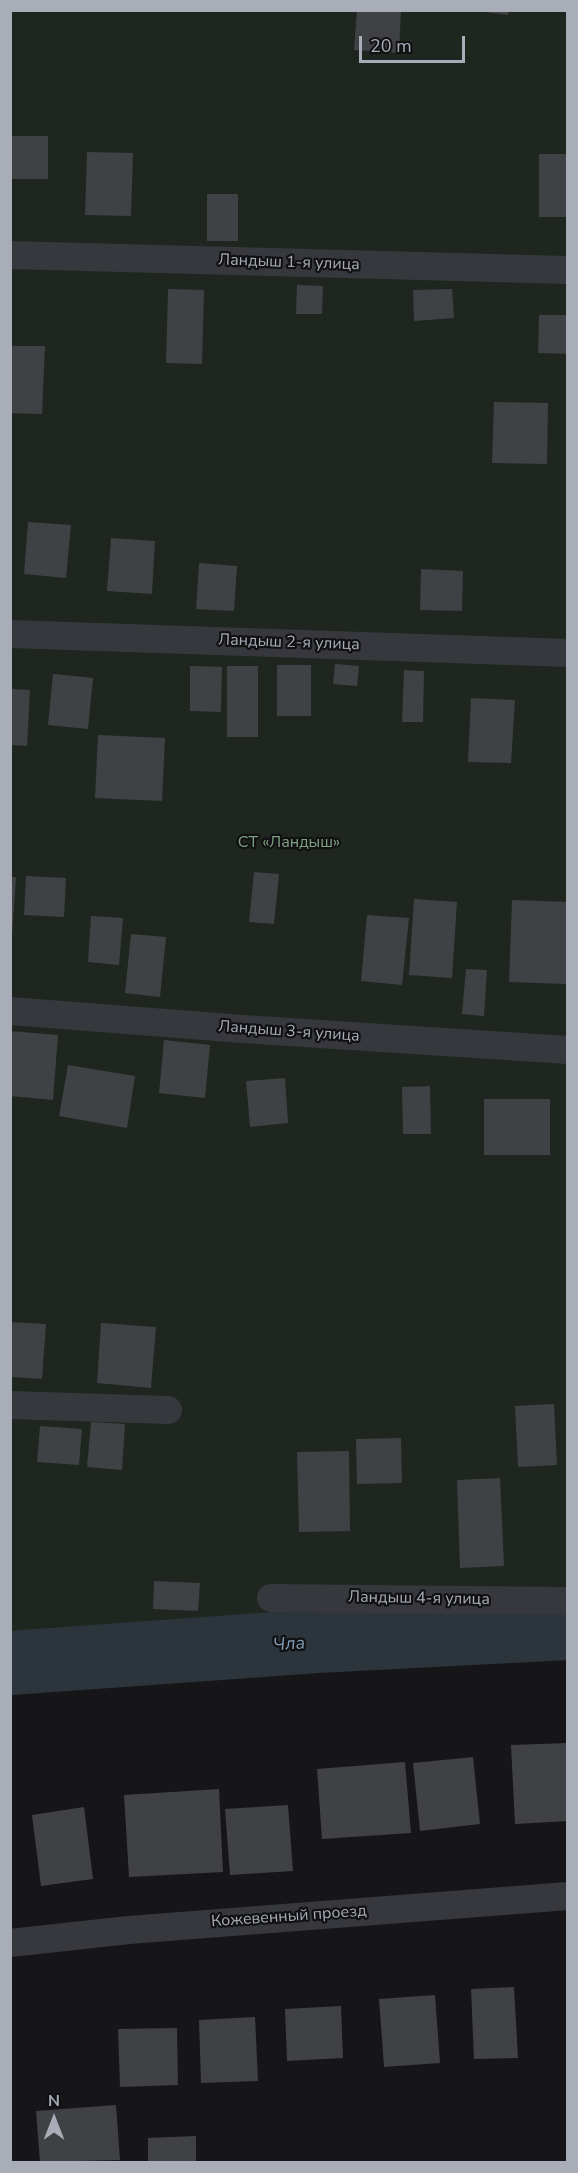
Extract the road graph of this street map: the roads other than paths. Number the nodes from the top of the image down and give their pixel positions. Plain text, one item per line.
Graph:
1 (10, 255) edge
2 (567, 270) edge
3 (10, 634) edge
4 (567, 653) edge
5 (10, 1011) edge
6 (567, 1050) edge
7 (10, 1406) edge
8 (168, 1410) dead end
9 (271, 1598) dead end
10 (567, 1600) edge
11 (567, 1896) edge
12 (10, 1943) edge

1 - 2 street, Ландыш 1-я улица
3 - 4 street, Ландыш 2-я улица
5 - 6 street, Ландыш 3-я улица
7 - 8 street
9 - 10 street, Ландыш 4-я улица
11 - 12 street, Кожевенный проезд

